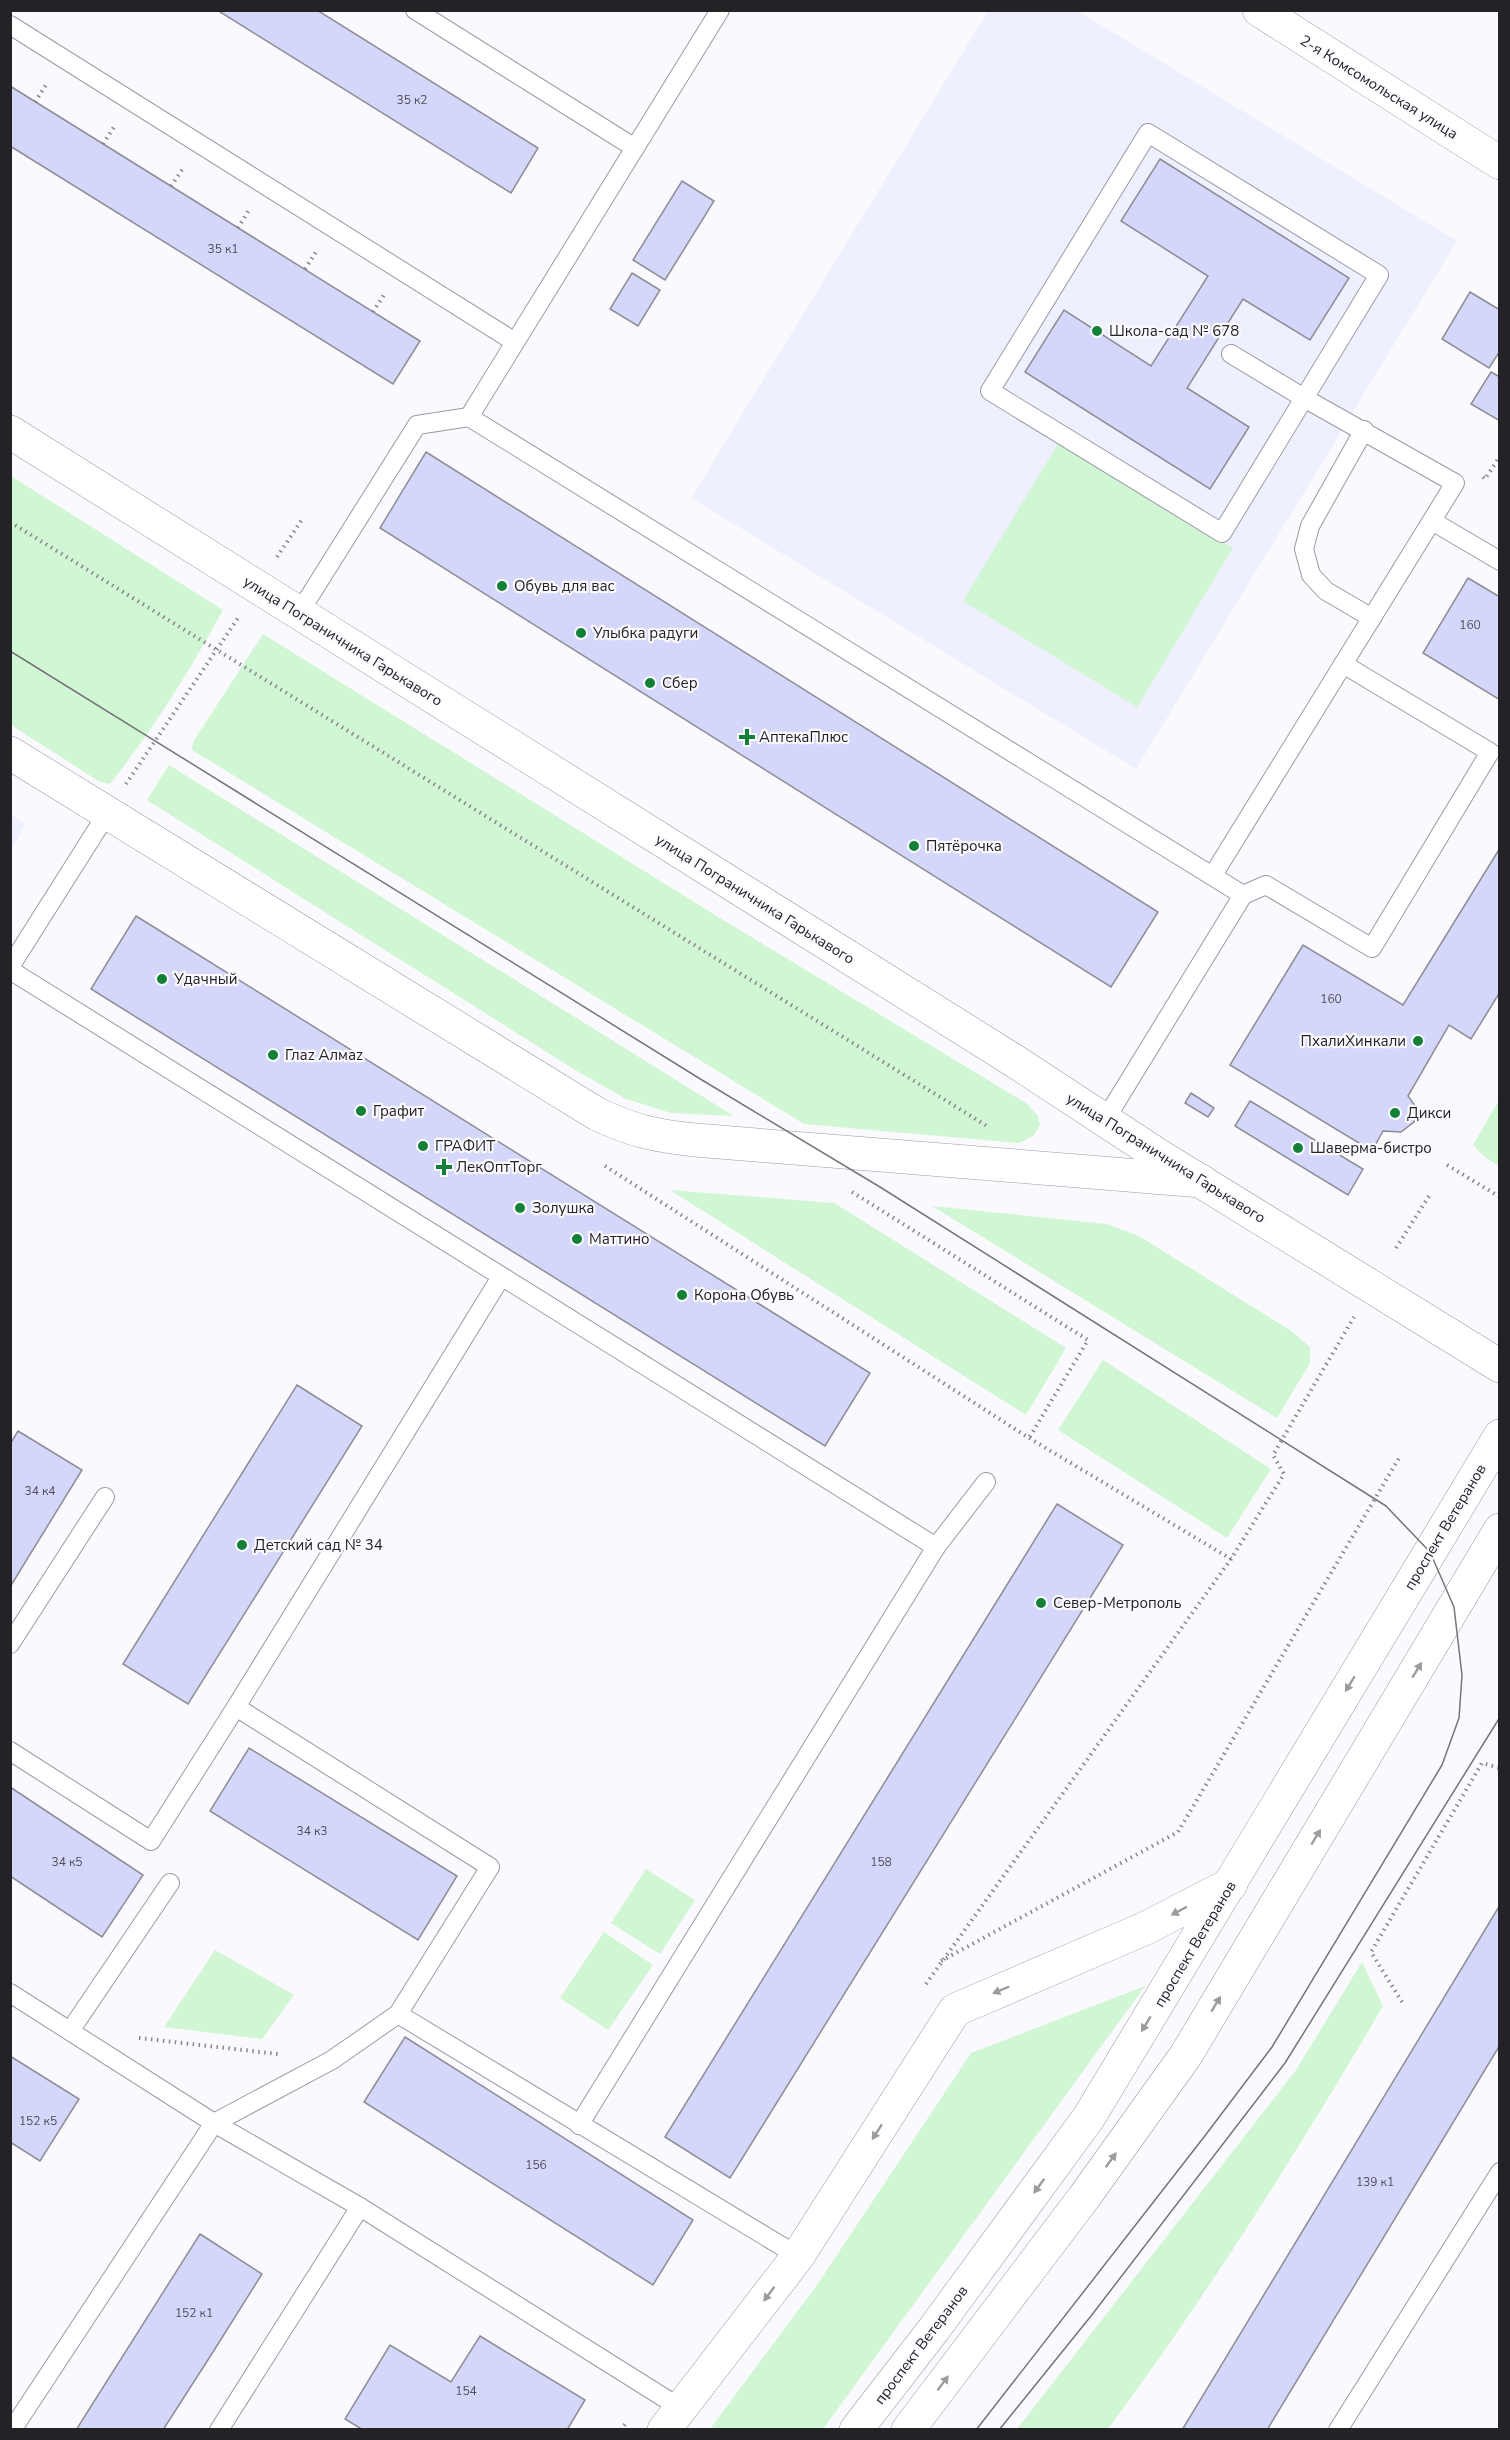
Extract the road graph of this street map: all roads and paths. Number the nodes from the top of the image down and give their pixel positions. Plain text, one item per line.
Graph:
1 (415, 10) edge
2 (720, 10) edge
3 (1259, 10) edge
4 (10, 25) edge
5 (635, 148) junction
6 (1500, 163) edge
7 (515, 342) junction
8 (1231, 354) dead end
9 (1304, 398) junction
10 (469, 417) junction
11 (1364, 430) junction
12 (10, 432) edge
13 (303, 518) dead end
14 (1432, 521) junction
15 (10, 522) edge
16 (277, 558) dead end
17 (1500, 561) edge
18 (299, 613) junction
19 (238, 618) dead end
20 (1372, 618) junction
21 (216, 651) junction
22 (1343, 664) junction
23 (10, 753) edge
24 (108, 812) junction
25 (1213, 875) junction
26 (1243, 895) junction
27 (10, 968) edge
28 (1105, 1120) junction
29 (992, 1135) dead end
30 (1447, 1165) dead end
31 (605, 1166) dead end
32 (1201, 1181) junction
33 (848, 1190) dead end
34 (1429, 1196) dead end
35 (1500, 1197) edge
36 (1396, 1248) dead end
37 (501, 1278) junction
38 (1356, 1313) dead end
39 (1500, 1366) edge
40 (1500, 1436) edge
41 (1029, 1438) junction
42 (1399, 1458) dead end
43 (986, 1482) dead end
44 (105, 1497) dead end
45 (1500, 1530) edge
46 (936, 1547) junction
47 (10, 1644) edge
48 (236, 1707) junction
49 (10, 1751) edge
50 (1500, 1768) edge
51 (170, 1883) dead end
52 (1231, 1884) junction
53 (940, 1962) dead end
54 (10, 1993) edge
55 (1402, 2002) dead end
56 (398, 2014) junction
57 (70, 2031) junction
58 (130, 2037) dead end
59 (332, 2060) junction
60 (214, 2123) junction
61 (579, 2125) junction
62 (1500, 2172) edge
63 (360, 2207) junction
64 (798, 2256) junction
65 (673, 2419) edge
66 (12, 2430) edge
67 (219, 2430) edge
68 (856, 2430) edge
69 (908, 2430) edge
70 (1338, 2430) edge

1 - 5 lane
2 - 5 lane
3 - 6 street, 2-я Комсомольская улица
4 - 7 lane
5 - 7 lane
7 - 10 lane
8 - 9 lane
9 - 9 lane
9 - 11 lane
10 - 18 lane
10 - 25 lane
11 - 14 lane
11 - 20 lane
12 - 18 street, улица Пограничника Гарькавого
13 - 16 path
14 - 17 lane
14 - 20 lane
15 - 21 path
18 - 28 street, улица Пограничника Гарькавого
19 - 21 path
20 - 22 lane
21 - 24 path
21 - 29 path
22 - 25 lane
22 - 26 lane
23 - 24 street
24 - 27 lane
24 - 32 street
25 - 26 lane
26 - 28 lane
27 - 37 lane
28 - 32 street, улица Пограничника Гарькавого
30 - 35 path
31 - 41 path
32 - 39 street, улица Пограничника Гарькавого
33 - 41 path
34 - 36 path
37 - 46 lane
37 - 48 lane
38 - 41 path
40 -> 52 street, проспект Ветеранов
42 - 53 path
43 - 46 lane
44 - 47 lane
69 -> 45 street
46 - 61 lane
48 - 49 lane
48 - 56 lane
50 - 55 path
51 - 57 lane
52 -> 64 street
52 -> 68 street, проспект Ветеранов
54 - 57 lane
56 - 59 lane
56 - 61 lane
57 - 60 lane
58 - 59 path
59 - 60 lane
60 - 63 lane
60 - 66 lane
61 - 64 lane
62 - 70 lane
63 - 65 lane
63 - 67 lane
64 -> 65 street

